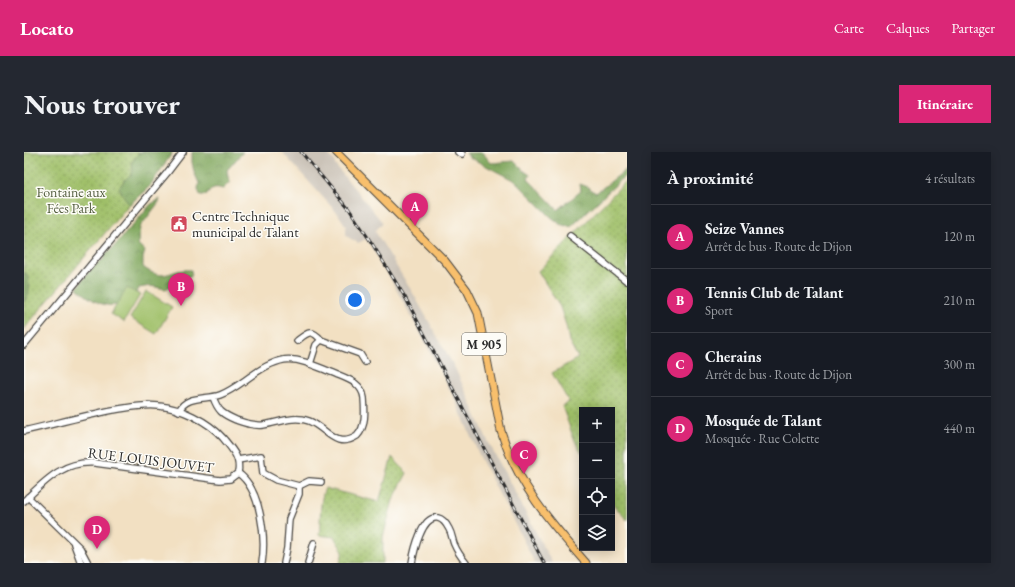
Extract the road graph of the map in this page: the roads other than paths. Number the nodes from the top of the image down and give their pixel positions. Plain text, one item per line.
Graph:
1 (183, 152) edge
2 (337, 152) edge
3 (570, 236) dead end
4 (627, 281) edge
5 (321, 340) junction
6 (297, 341) dead end
7 (24, 345) edge
8 (365, 362) dead end
9 (310, 364) junction
10 (213, 397) junction
11 (179, 411) junction
12 (24, 431) edge
13 (238, 460) junction
14 (238, 473) junction
15 (321, 482) dead end
16 (299, 486) junction
17 (26, 499) edge
18 (73, 542) junction
19 (314, 543) dead end
20 (82, 563) edge
21 (88, 563) edge
22 (262, 563) edge
23 (284, 563) edge
24 (308, 563) edge
25 (412, 563) edge
26 (466, 563) edge
27 (586, 563) edge

1 - 7 street
2 - 27 main road, M 905
3 - 4 street
5 - 6 street
5 - 8 street
5 - 9 street
9 - 10 street
9 - 10 street
10 - 11 street
11 - 12 street
11 - 13 street
13 - 14 street
13 - 16 street
14 - 17 street, RUE LOUIS JOUVET
14 - 22 street
15 - 16 street
16 - 23 street
17 - 18 street
18 - 20 street
18 - 21 street
19 - 24 street
25 - 26 street

